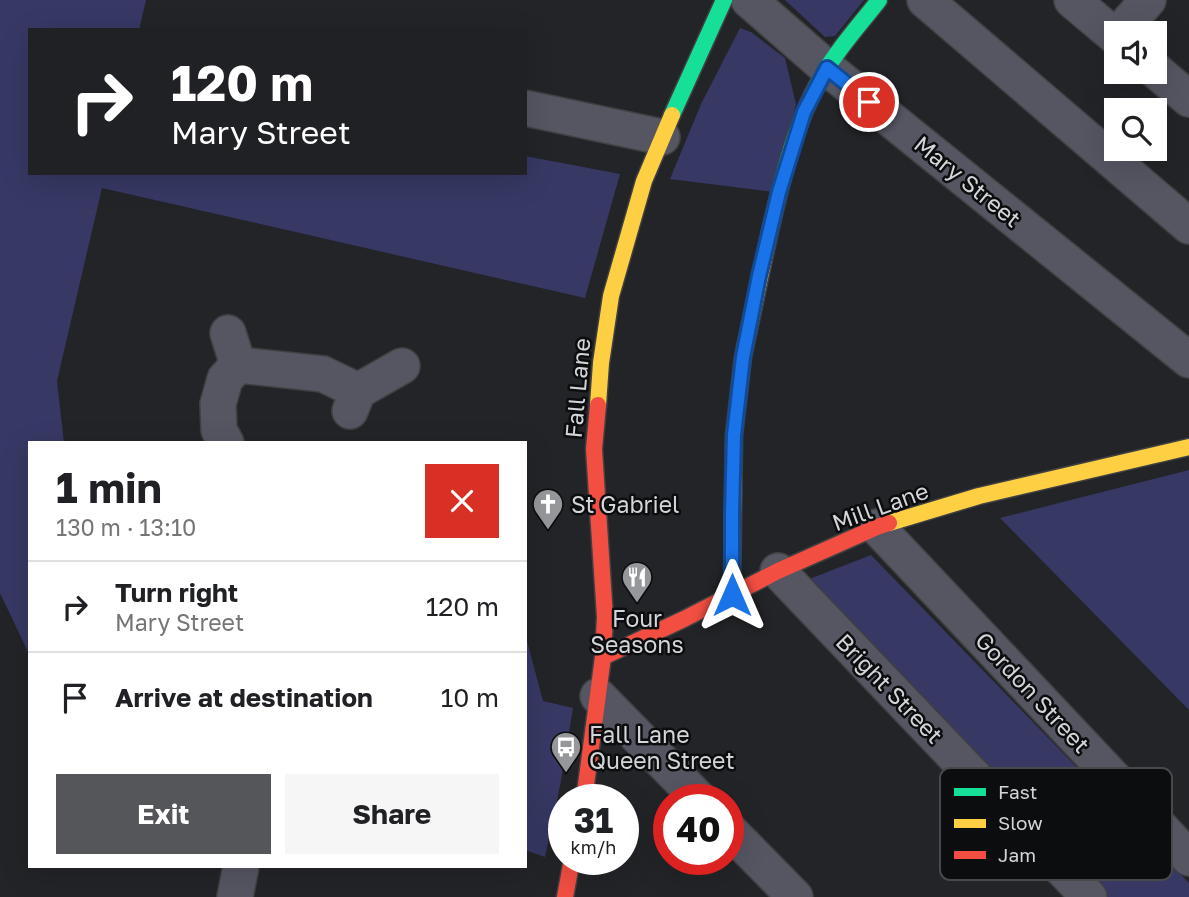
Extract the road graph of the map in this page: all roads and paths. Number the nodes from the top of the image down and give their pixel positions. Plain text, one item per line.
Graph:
1 (724, 0) edge
2 (749, 0) edge
3 (879, 0) edge
4 (925, 0) edge
5 (1072, 0) edge
6 (1148, 0) edge
7 (1130, 21) edge
8 (1104, 26) edge
9 (827, 68) junction
10 (1167, 80) edge
11 (1189, 99) edge
12 (527, 108) edge
13 (662, 137) junction
14 (1189, 226) edge
15 (1189, 360) edge
16 (402, 366) dead end
17 (225, 441) edge
18 (1189, 447) edge
19 (877, 527) junction
20 (778, 570) junction
21 (732, 595) junction
22 (603, 657) junction
23 (598, 696) junction
24 (966, 768) edge
25 (1104, 768) edge
26 (585, 784) edge
27 (684, 784) edge
28 (1172, 840) edge
29 (744, 845) edge
30 (1189, 858) edge
31 (241, 868) edge
32 (569, 875) edge
33 (1073, 880) edge
34 (235, 897) edge
35 (565, 897) edge
36 (795, 897) edge
37 (1089, 897) edge

1 - 13 street, Fall Lane
2 - 9 street, Mary Street
3 - 9 street
4 - 14 street
5 - 8 street
6 - 7 street
9 - 15 street, Mary Street
9 - 21 street
10 - 11 street
12 - 13 street
13 - 22 street, Fall Lane
16 - 17 street
18 - 19 street, Mill Lane
19 - 20 street, Mill Lane
19 - 25 street, Gordon Street
20 - 21 street, Mill Lane
20 - 24 street, Bright Street
21 - 22 street, Mill Lane
22 - 23 street, Fall Lane
23 - 26 street, Fall Lane
23 - 27 street
28 - 30 street, Gordon Street
29 - 36 street
31 - 34 street
32 - 35 street
33 - 37 street, Bright Street

